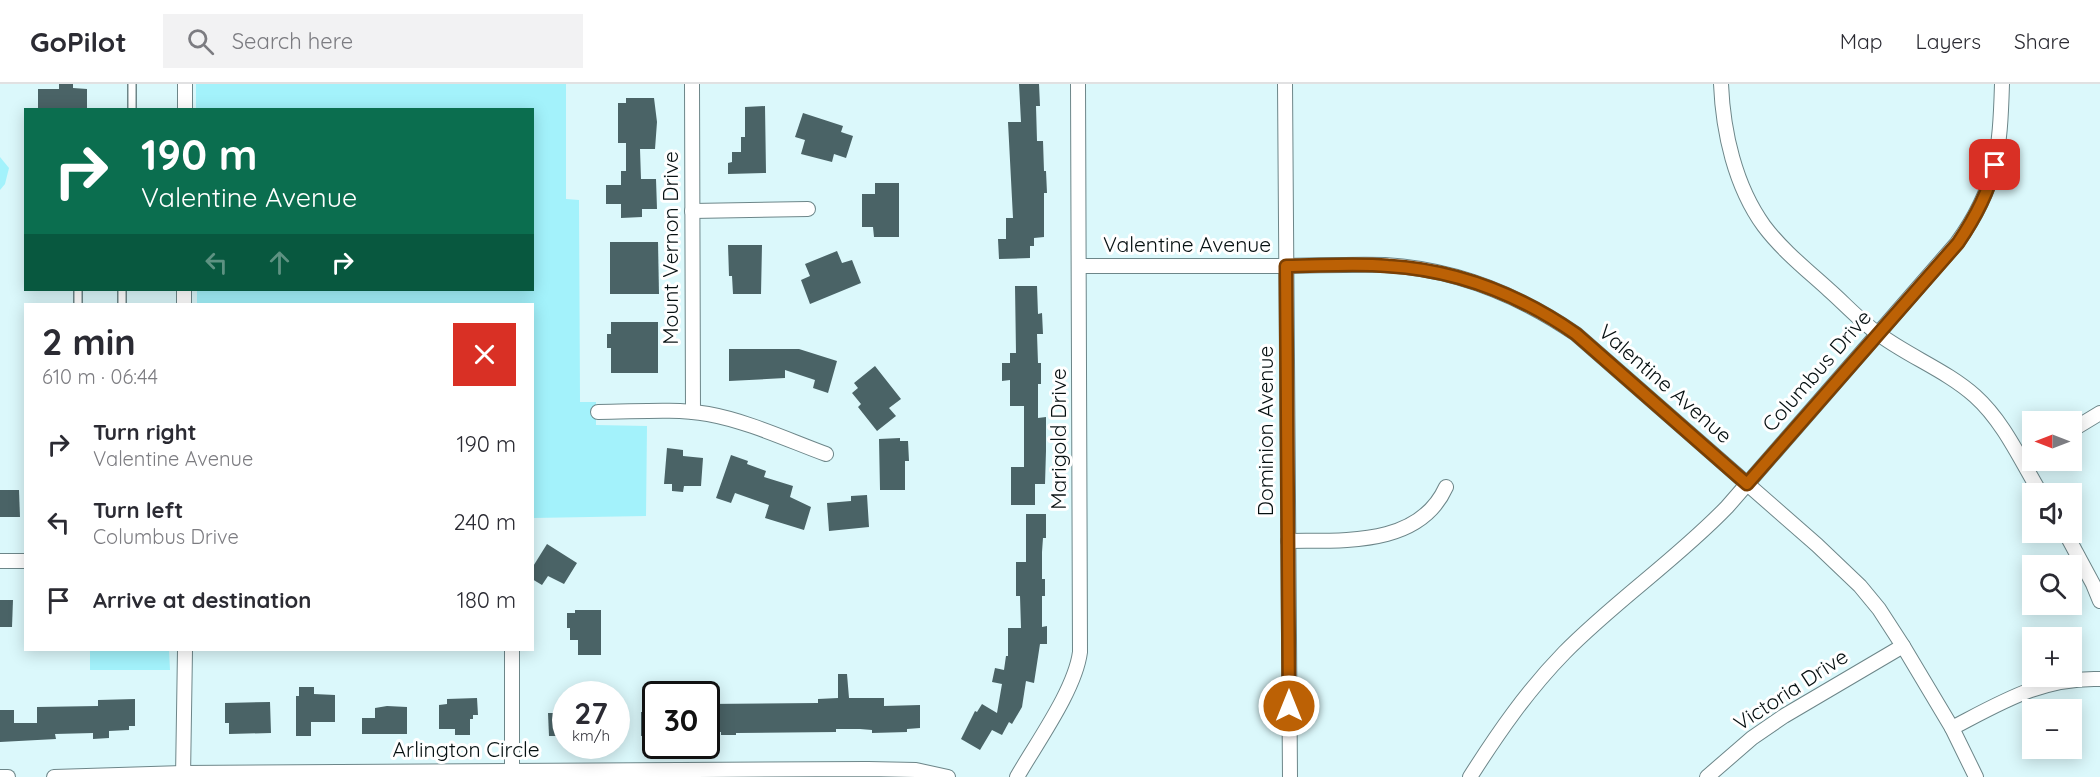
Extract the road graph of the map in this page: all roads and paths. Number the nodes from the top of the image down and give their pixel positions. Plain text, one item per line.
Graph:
1 (132, 84) edge
2 (185, 84) edge
3 (692, 84) edge
4 (1078, 84) edge
5 (1285, 84) edge
6 (1721, 84) edge
7 (2002, 84) edge
8 (132, 108) edge
9 (185, 108) edge
10 (808, 209) dead end
11 (692, 211) junction
12 (1079, 266) junction
13 (1286, 266) junction
14 (1878, 334) junction
15 (598, 412) dead end
16 (693, 412) junction
17 (2100, 413) edge
18 (2082, 424) edge
19 (2022, 451) edge
20 (826, 454) dead end
21 (1747, 484) junction
22 (1446, 487) dead end
23 (1288, 541) junction
24 (2071, 543) edge
25 (0, 561) edge
26 (24, 561) edge
27 (2100, 602) edge
28 (1903, 646) junction
29 (185, 651) edge
30 (512, 651) edge
31 (2100, 679) edge
32 (1952, 728) junction
33 (512, 771) junction
34 (868, 773) edge
35 (386, 774) edge
36 (183, 775) edge
37 (0, 777) edge
38 (8, 777) edge
39 (54, 777) edge
40 (948, 777) edge
41 (1017, 777) edge
42 (1290, 777) edge
43 (1470, 777) edge
44 (1707, 777) edge
45 (1976, 777) edge

1 - 8 lane
2 - 9 street
3 - 11 street, Mount Vernon Drive
4 - 12 street, Marigold Drive
5 - 13 street, Dominion Avenue
6 - 14 street
7 - 14 street, Columbus Drive
10 - 11 street
11 - 16 street, Mount Vernon Drive
12 - 13 street, Valentine Avenue
12 - 41 street, Marigold Drive
13 - 21 street, Valentine Avenue
13 - 23 street, Dominion Avenue
14 - 19 street
14 - 21 street, Columbus Drive
15 - 16 street
16 - 20 street
17 - 18 street
21 - 28 street, Valentine Avenue
21 - 43 street, Columbus Drive
22 - 23 street
23 - 42 street, Dominion Avenue
24 - 27 street
25 - 26 street
28 - 32 street, Valentine Avenue
28 - 44 street, Victoria Drive
29 - 36 street
30 - 33 street
31 - 32 street
32 - 45 street, Valentine Avenue
33 - 34 street, Arlington Circle
33 - 35 street, Arlington Circle
34 - 40 street, Arlington Circle
35 - 36 street, Arlington Circle
36 - 39 street, Arlington Circle
37 - 38 street

